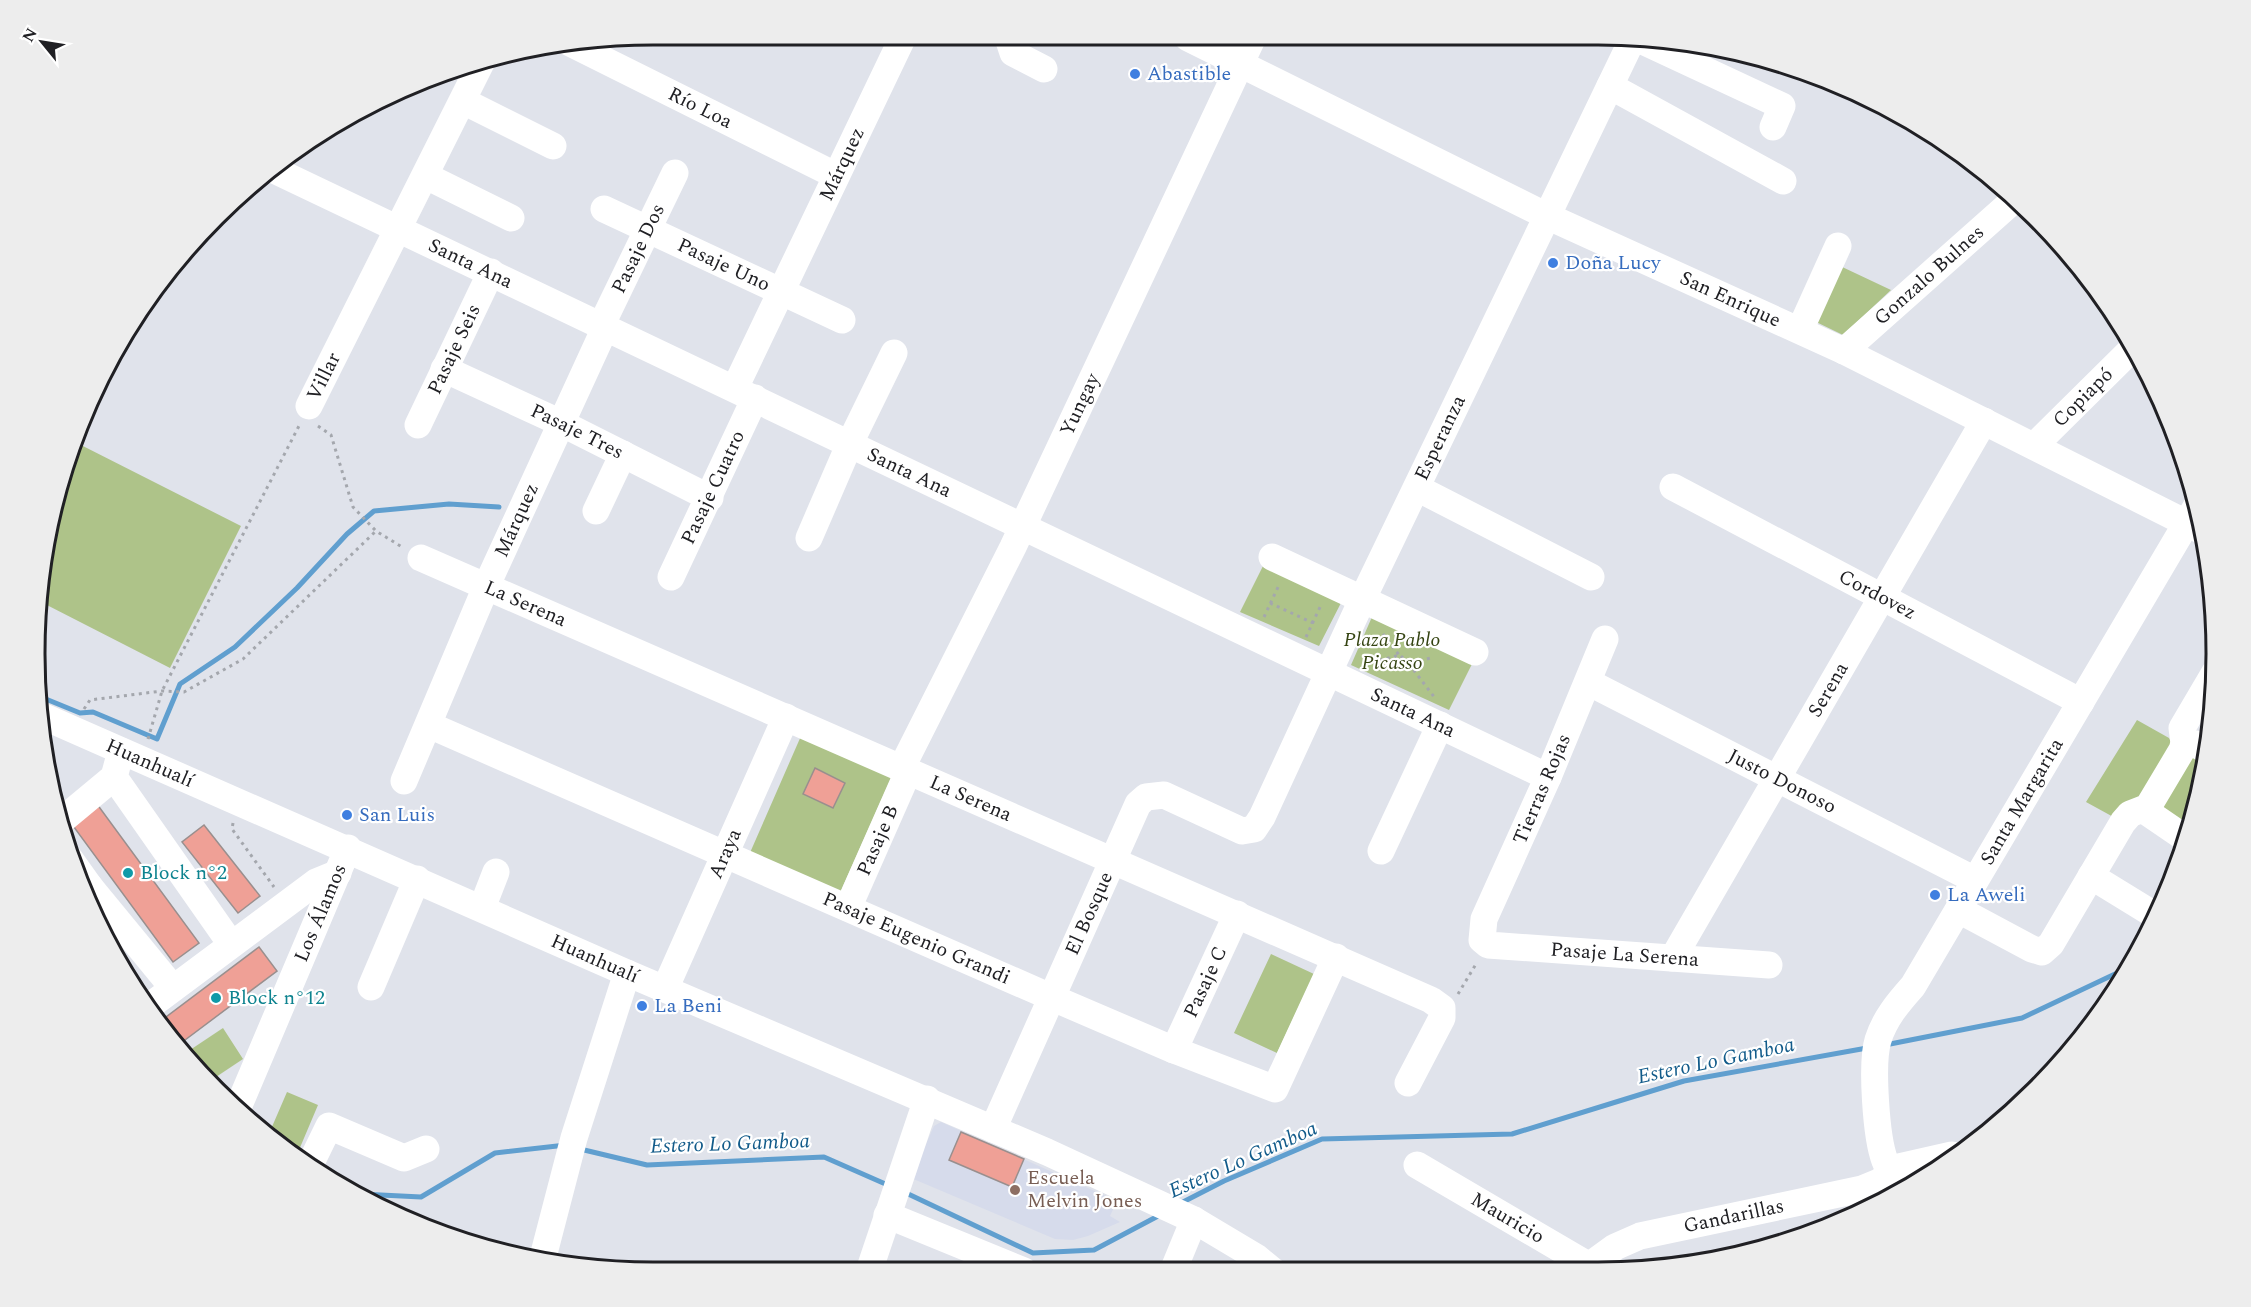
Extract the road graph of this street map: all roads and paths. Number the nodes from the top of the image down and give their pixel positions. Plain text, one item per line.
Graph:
1 (899, 45) edge
2 (1010, 45) edge
3 (1203, 45) edge
4 (1249, 45) edge
5 (1630, 46) edge
6 (1658, 48) edge
7 (582, 49) edge
8 (1240, 63) junction
9 (1044, 69) dead end
10 (477, 71) edge
11 (1610, 86) junction
12 (463, 101) junction
13 (1773, 126) dead end
14 (553, 146) dead end
15 (675, 172) dead end
16 (280, 173) edge
17 (835, 175) junction
18 (426, 176) junction
19 (1783, 181) dead end
20 (2009, 205) edge
21 (604, 209) dead end
22 (1549, 217) junction
23 (511, 218) dead end
24 (399, 230) junction
25 (646, 230) junction
26 (1838, 246) dead end
27 (491, 272) junction
28 (781, 293) junction
29 (842, 320) dead end
30 (603, 327) junction
31 (1800, 330) junction
32 (1844, 351) junction
33 (894, 352) dead end
34 (2127, 354) edge
35 (444, 369) junction
36 (745, 393) junction
37 (307, 412) junction
38 (1984, 422) junction
39 (561, 423) junction
40 (417, 425) dead end
41 (850, 443) junction
42 (2034, 446) junction
43 (623, 454) junction
44 (1673, 487) dead end
45 (1417, 488) junction
46 (710, 498) junction
47 (596, 512) dead end
48 (2190, 517) edge
49 (1022, 526) junction
50 (2192, 526) edge
51 (376, 531) junction
52 (809, 538) dead end
53 (421, 558) joint
54 (1281, 560) joint
55 (1591, 577) dead end
56 (671, 578) dead end
57 (1332, 584) junction
58 (486, 587) junction
59 (1884, 597) junction
60 (1364, 598) junction
61 (1270, 603) junction
62 (1313, 623) junction
63 (1254, 638) junction
64 (1605, 639) dead end
65 (1471, 650) joint
66 (1297, 658) junction
67 (1329, 674) junction
68 (1588, 682) junction
69 (2205, 689) edge
70 (162, 691) junction
71 (90, 700) dead end
72 (2081, 702) junction
73 (786, 717) junction
74 (49, 719) edge
75 (429, 725) junction
76 (1440, 725) junction
77 (152, 726) dead end
78 (2196, 747) edge
79 (121, 751) junction
80 (904, 770) junction
81 (114, 777) junction
82 (1548, 777) junction
83 (1777, 779) junction
84 (404, 781) dead end
85 (236, 800) junction
86 (2144, 810) junction
87 (68, 816) edge
88 (1242, 831) joint
89 (2178, 834) edge
90 (1381, 851) dead end
91 (725, 856) junction
92 (343, 861) junction
93 (1112, 861) junction
94 (496, 872) dead end
95 (2091, 876) junction
96 (417, 879) junction
97 (1975, 880) junction
98 (98, 902) edge
99 (286, 904) junction
100 (482, 908) junction
101 (848, 908) junction
102 (1959, 910) junction
103 (2148, 910) dead end
104 (1237, 914) junction
105 (1485, 943) junction
106 (231, 944) junction
107 (1336, 957) junction
108 (1674, 958) junction
109 (1769, 965) dead end
110 (627, 973) junction
111 (371, 987) dead end
112 (173, 988) junction
113 (665, 989) junction
114 (1053, 998) junction
115 (155, 1002) edge
116 (1442, 1008) junction
117 (1174, 1050) junction
118 (1408, 1083) dead end
119 (927, 1099) junction
120 (241, 1101) edge
121 (993, 1129) junction
122 (426, 1149) dead end
123 (313, 1158) edge
124 (1938, 1158) edge
125 (1417, 1165) dead end
126 (1900, 1181) edge
127 (889, 1211) junction
128 (1187, 1217) junction
129 (544, 1252) edge
130 (872, 1262) edge
131 (1004, 1262) edge
132 (1175, 1262) edge
133 (1262, 1262) edge
134 (1578, 1262) edge
135 (1598, 1262) edge

1 - 17 street, Márquez
2 - 9 street
3 - 8 street, San Enrique
4 - 8 street, Yungay
5 - 11 street, Esperanza
6 - 13 street
7 - 17 street, Río Loa
8 - 22 street, San Enrique
8 - 49 street, Yungay
10 - 12 street, Villar
11 - 19 street
11 - 22 street, Esperanza
12 - 14 street
12 - 18 street, Villar
15 - 25 street, Pasaje Dos
16 - 24 street, Santa Ana
17 - 28 street, Márquez
18 - 23 street
18 - 24 street, Villar
20 - 32 street, Gonzalo Bulnes
21 - 25 street, Pasaje Uno
22 - 31 street, San Enrique
22 - 45 street, Esperanza
24 - 27 street, Santa Ana
24 - 37 street, Villar
25 - 28 street, Pasaje Uno
25 - 30 street, Pasaje Dos
26 - 31 street
27 - 30 street, Santa Ana
27 - 35 street, Pasaje Seis
28 - 29 street, Pasaje Uno
28 - 36 street, Márquez
30 - 36 street, Santa Ana
30 - 39 street, Márquez
31 - 32 street, San Enrique
32 - 38 street, San Enrique
33 - 41 street
34 - 42 street, Copiapó
35 - 39 street, Pasaje Tres
35 - 40 street, Pasaje Seis
36 - 41 street, Santa Ana
36 - 46 street, Pasaje Cuatro
37 - 51 path
37 - 70 path, Villar
38 - 42 street, San Enrique
38 - 59 street, Serena
39 - 43 street, Pasaje Tres
39 - 58 street, Márquez
41 - 49 street, Santa Ana
41 - 52 street
42 - 48 street, San Enrique
43 - 46 street, Pasaje Tres
43 - 47 street
44 - 59 street, Cordovez
45 - 55 street
45 - 60 street, Esperanza
46 - 56 street, Pasaje Cuatro
49 - 63 street, Santa Ana
49 - 80 street, Yungay
50 - 72 street, Santa Margarita
51 - 53 path
51 - 70 path
53 - 58 street, La Serena
54 - 57 street
54 - 61 path
57 - 60 street
57 - 62 path
58 - 73 street, La Serena
58 - 75 street, Márquez
59 - 72 street, Cordovez
59 - 83 street, Serena
60 - 65 street
60 - 67 street, Esperanza
61 - 62 path
61 - 63 path
62 - 66 path
63 - 66 street, Santa Ana
64 - 68 street, Tierras Rojas
65 - 67 path
66 - 67 street, Santa Ana
67 - 76 street, Santa Ana
67 - 88 street, Esperanza
68 - 82 street, Tierras Rojas
68 - 83 street, Justo Donoso
69 - 78 street
70 - 71 path
70 - 77 path, Villar
72 - 97 street, Santa Margarita
73 - 80 street, La Serena
73 - 91 street, Araya
74 - 79 street, Huanhualí
75 - 84 street, Márquez
75 - 91 street, Pasaje Eugenio Grandi
76 - 82 street, Santa Ana
76 - 90 street
78 - 86 street
79 - 81 street
79 - 85 street, Huanhualí
80 - 93 street, La Serena
80 - 101 street, Pasaje B
81 - 87 street
81 - 106 street
82 - 105 street, Tierras Rojas
83 - 97 street, Justo Donoso
83 - 108 street, Serena
85 - 92 street, Huanhualí
85 - 99 path
86 - 89 street
86 - 95 street
88 - 93 street, El Bosque
91 - 101 street, Pasaje Eugenio Grandi
91 - 113 street, Araya
92 - 96 street, Huanhualí
92 - 99 street
92 - 120 street, Los Álamos
93 - 104 street, La Serena
93 - 114 street, El Bosque
94 - 100 street
95 - 102 street
95 - 103 street
96 - 100 street, Huanhualí
96 - 111 street
97 - 102 street, Santa Margarita
98 - 112 street
99 - 106 street
100 - 110 street, Huanhualí
101 - 114 street, Pasaje Eugenio Grandi
102 - 126 street, Santa Margarita
104 - 107 street, La Serena
104 - 117 street, Pasaje C
105 - 108 street, Pasaje La Serena
105 - 116 path
106 - 112 street
107 - 116 street, La Serena
107 - 117 street, Pasaje Eugenio Grandi
108 - 109 street, Pasaje La Serena
110 - 113 street, Huanhualí
110 - 129 street
112 - 115 street
113 - 119 street, Huanhualí
114 - 117 street, Pasaje Eugenio Grandi
114 - 121 street, El Bosque
116 - 118 street
119 - 121 street, Huanhualí
119 - 127 street
121 - 128 street, Huanhualí
122 - 123 street
124 - 126 street, Gandarillas
125 - 134 street, Mauricio
126 - 135 street, Gandarillas
127 - 130 street
127 - 131 street
128 - 132 street
128 - 133 street, Huanhualí

